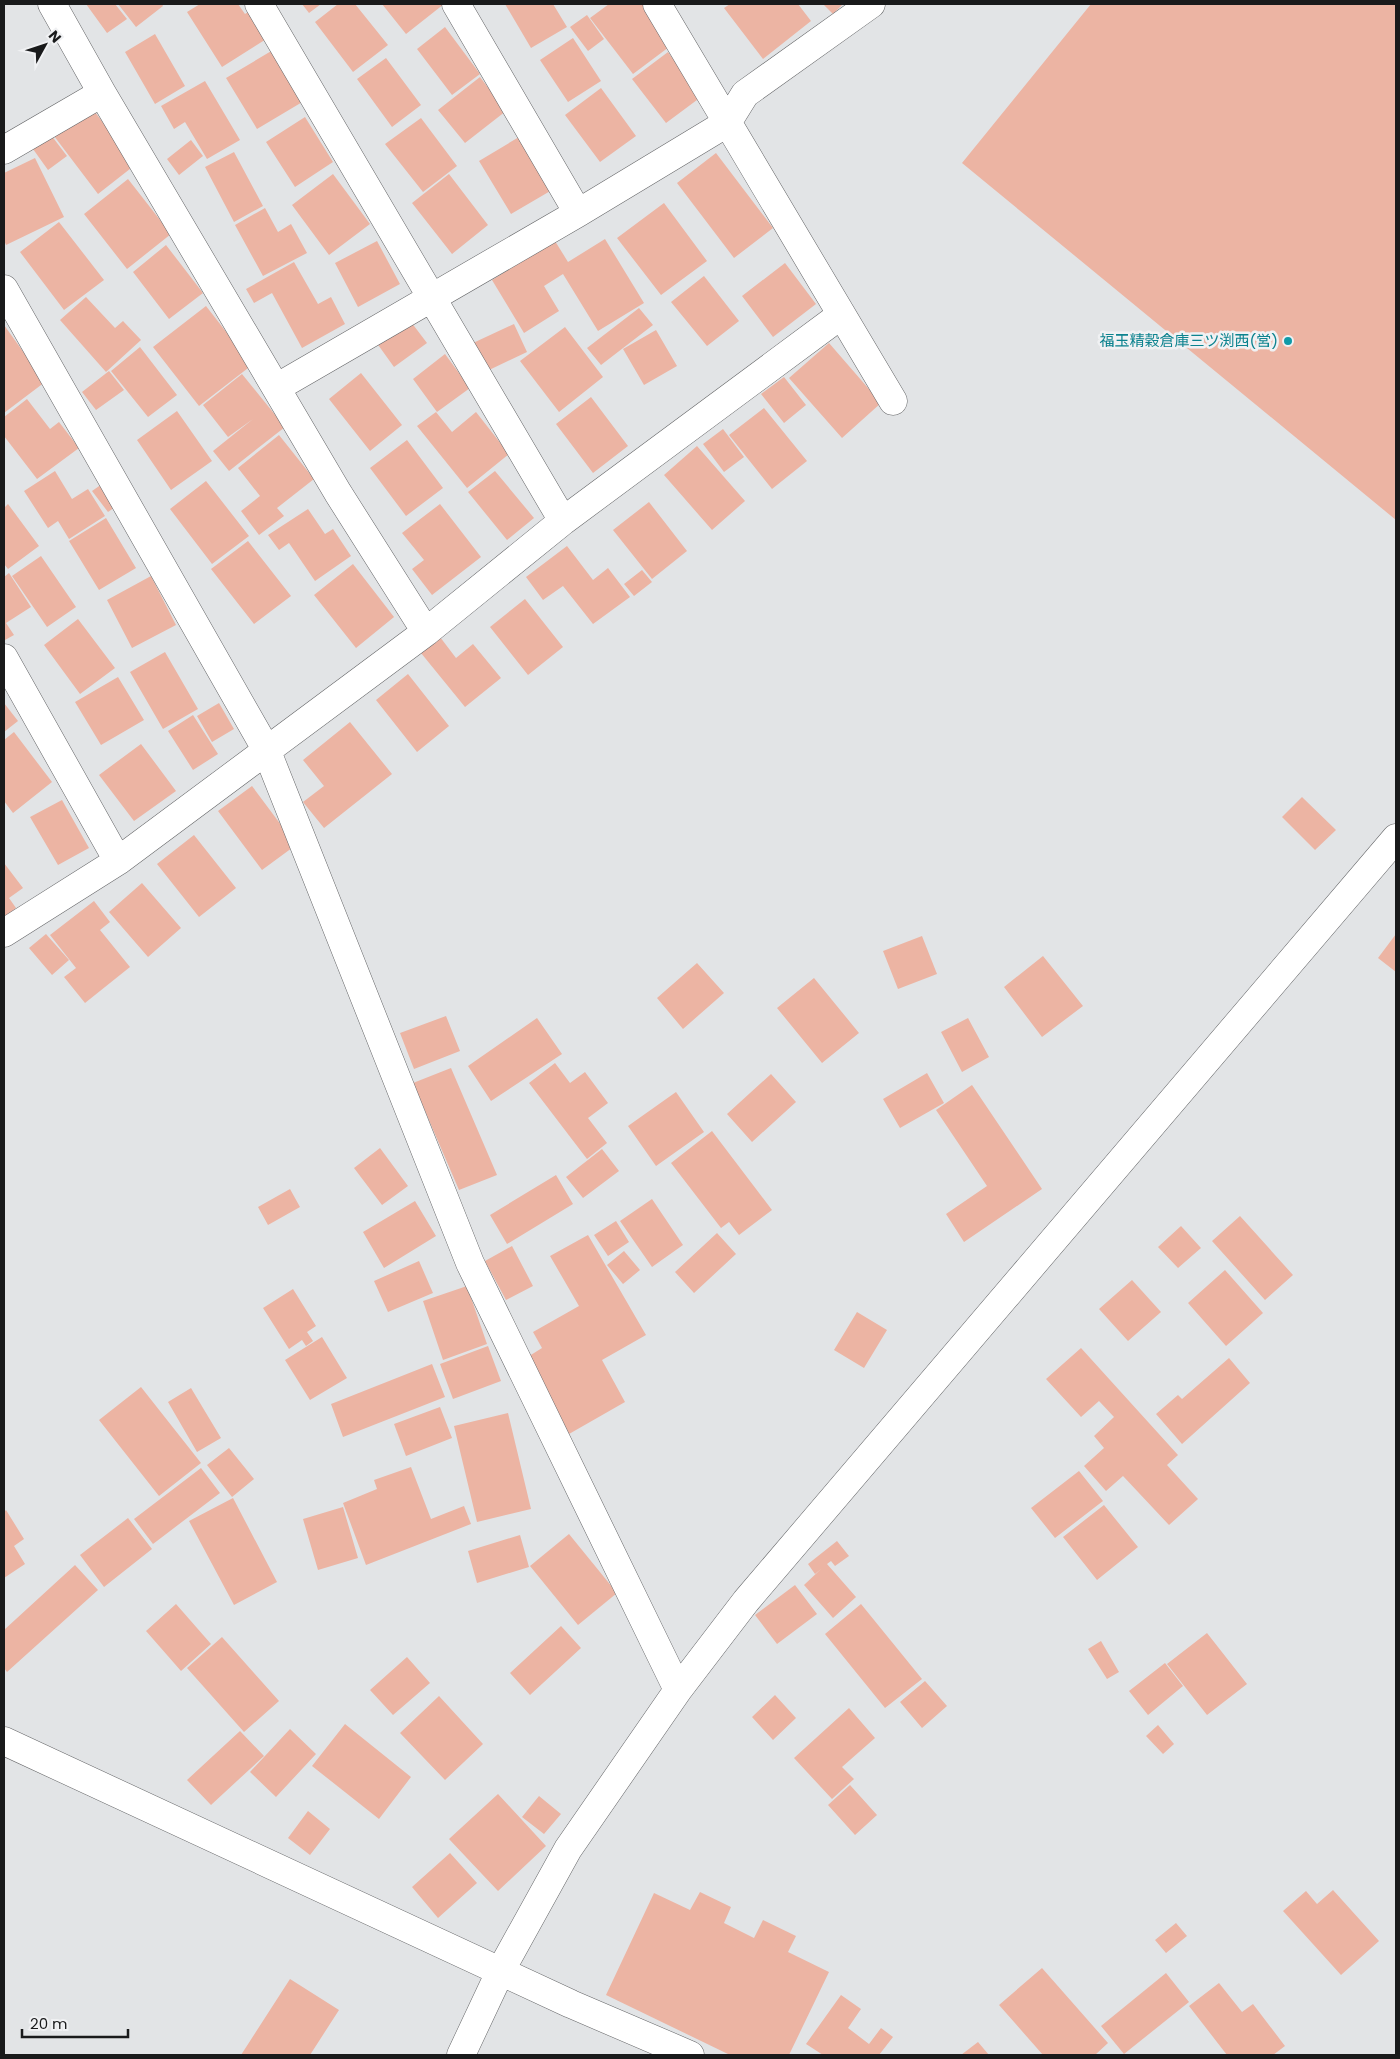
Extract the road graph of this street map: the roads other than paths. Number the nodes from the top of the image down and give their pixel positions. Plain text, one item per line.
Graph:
1 (52, 4) edge
2 (259, 4) edge
3 (456, 4) edge
4 (658, 4) edge
5 (871, 4) edge
6 (102, 93) junction
7 (727, 124) junction
8 (4, 150) edge
9 (578, 213) junction
10 (4, 289) edge
11 (430, 298) junction
12 (841, 315) junction
13 (276, 388) junction
14 (893, 401) dead end
15 (562, 521) junction
16 (426, 632) junction
17 (4, 658) edge
18 (266, 749) junction
19 (1396, 838) edge
20 (118, 861) junction
21 (4, 934) edge
22 (678, 1690) junction
23 (4, 1741) edge
24 (501, 1970) junction
25 (461, 2055) edge
26 (690, 2055) edge

1 - 6 street
2 - 11 street
3 - 9 street
4 - 7 street
5 - 7 street
6 - 8 street
6 - 13 street
7 - 9 street
7 - 12 street
9 - 11 street
10 - 18 street
11 - 13 street
11 - 15 street
12 - 14 street
12 - 15 street
13 - 16 street
15 - 16 street
16 - 18 street
17 - 20 street
18 - 20 street
18 - 22 street
19 - 22 street
20 - 21 street
22 - 24 street
23 - 24 street
24 - 25 street
24 - 26 street

